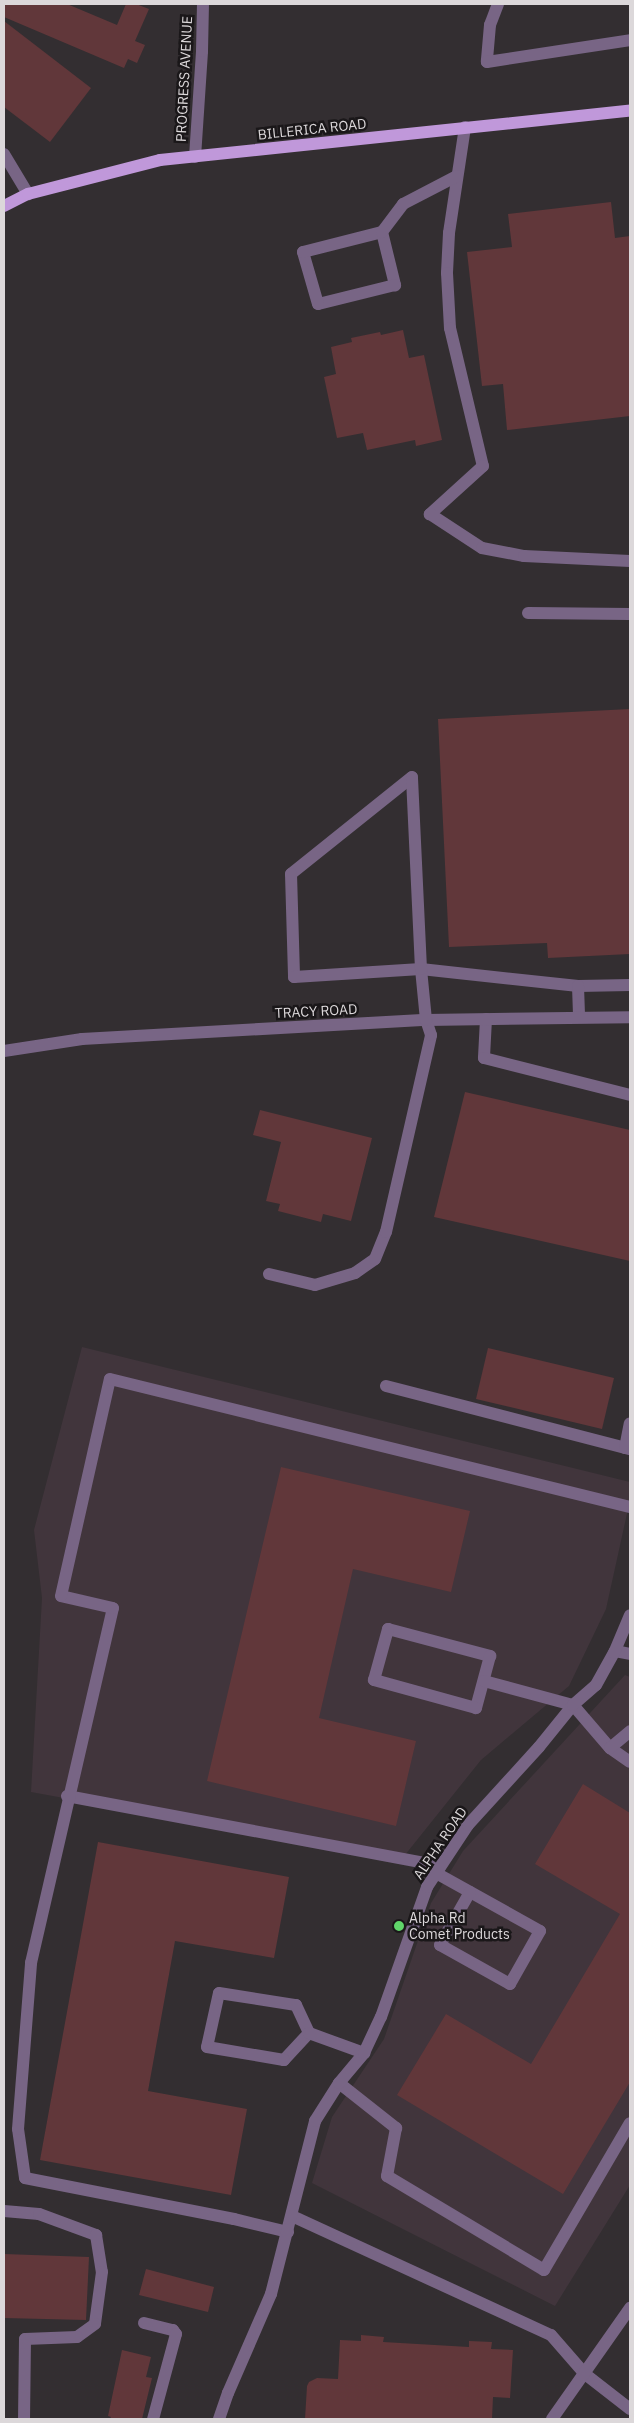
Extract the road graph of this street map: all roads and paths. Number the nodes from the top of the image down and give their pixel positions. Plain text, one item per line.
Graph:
1 (203, 4) edge
2 (498, 4) edge
3 (630, 40) edge
4 (630, 111) edge
5 (465, 127) junction
6 (4, 154) edge
7 (195, 157) junction
8 (457, 176) junction
9 (28, 194) junction
10 (4, 206) edge
11 (382, 232) junction
12 (630, 561) edge
13 (528, 613) dead end
14 (630, 614) edge
15 (421, 969) junction
16 (630, 985) edge
17 (578, 986) junction
18 (578, 1017) junction
19 (630, 1017) edge
20 (486, 1019) junction
21 (426, 1020) junction
22 (4, 1051) edge
23 (630, 1095) edge
24 (269, 1274) dead end
25 (386, 1386) dead end
26 (630, 1423) edge
27 (628, 1449) edge
28 (630, 1507) edge
29 (630, 1615) edge
30 (615, 1651) junction
31 (630, 1654) edge
32 (484, 1681) junction
33 (573, 1705) junction
34 (630, 1731) edge
35 (610, 1748) junction
36 (630, 1762) edge
37 (67, 1796) junction
38 (438, 1870) junction
39 (470, 1892) junction
40 (310, 2033) junction
41 (364, 2053) junction
42 (339, 2083) junction
43 (630, 2123) edge
44 (4, 2212) edge
45 (292, 2216) junction
46 (288, 2232) junction
47 (630, 2308) edge
48 (144, 2323) dead end
49 (585, 2374) junction
50 (630, 2409) edge
51 (24, 2419) edge
52 (153, 2419) edge
53 (219, 2419) edge
54 (552, 2419) edge

1 - 7 street, PROGRESS AVENUE
2 - 3 street
4 - 5 main road, BILLERICA ROAD
5 - 7 main road, BILLERICA ROAD
5 - 8 street
6 - 9 street
7 - 9 main road, BILLERICA ROAD
8 - 11 street
8 - 12 street
9 - 10 main road, BILLERICA ROAD
11 - 11 street
13 - 14 street
15 - 15 street
15 - 17 street
15 - 21 street
16 - 17 street
17 - 18 street
18 - 19 street, TRACY ROAD
18 - 20 street, TRACY ROAD
20 - 21 street, TRACY ROAD
20 - 23 street
21 - 22 street, TRACY ROAD
21 - 24 street
25 - 27 street
26 - 27 street
28 - 37 street
29 - 30 street, ALPHA ROAD
30 - 31 street
30 - 33 street, ALPHA ROAD
32 - 32 street
32 - 33 street
33 - 35 street
33 - 38 street, ALPHA ROAD
34 - 35 street
35 - 36 street
37 - 38 street
37 - 46 street
38 - 39 street
38 - 41 street, ALPHA ROAD
39 - 39 street
40 - 40 street
40 - 41 street
41 - 42 street, ALPHA ROAD
42 - 43 street
42 - 45 street, ALPHA ROAD
44 - 51 street
45 - 46 street, ALPHA ROAD
45 - 49 street
46 - 53 street, ALPHA ROAD
47 - 49 street
48 - 52 street
49 - 50 street
49 - 54 street

